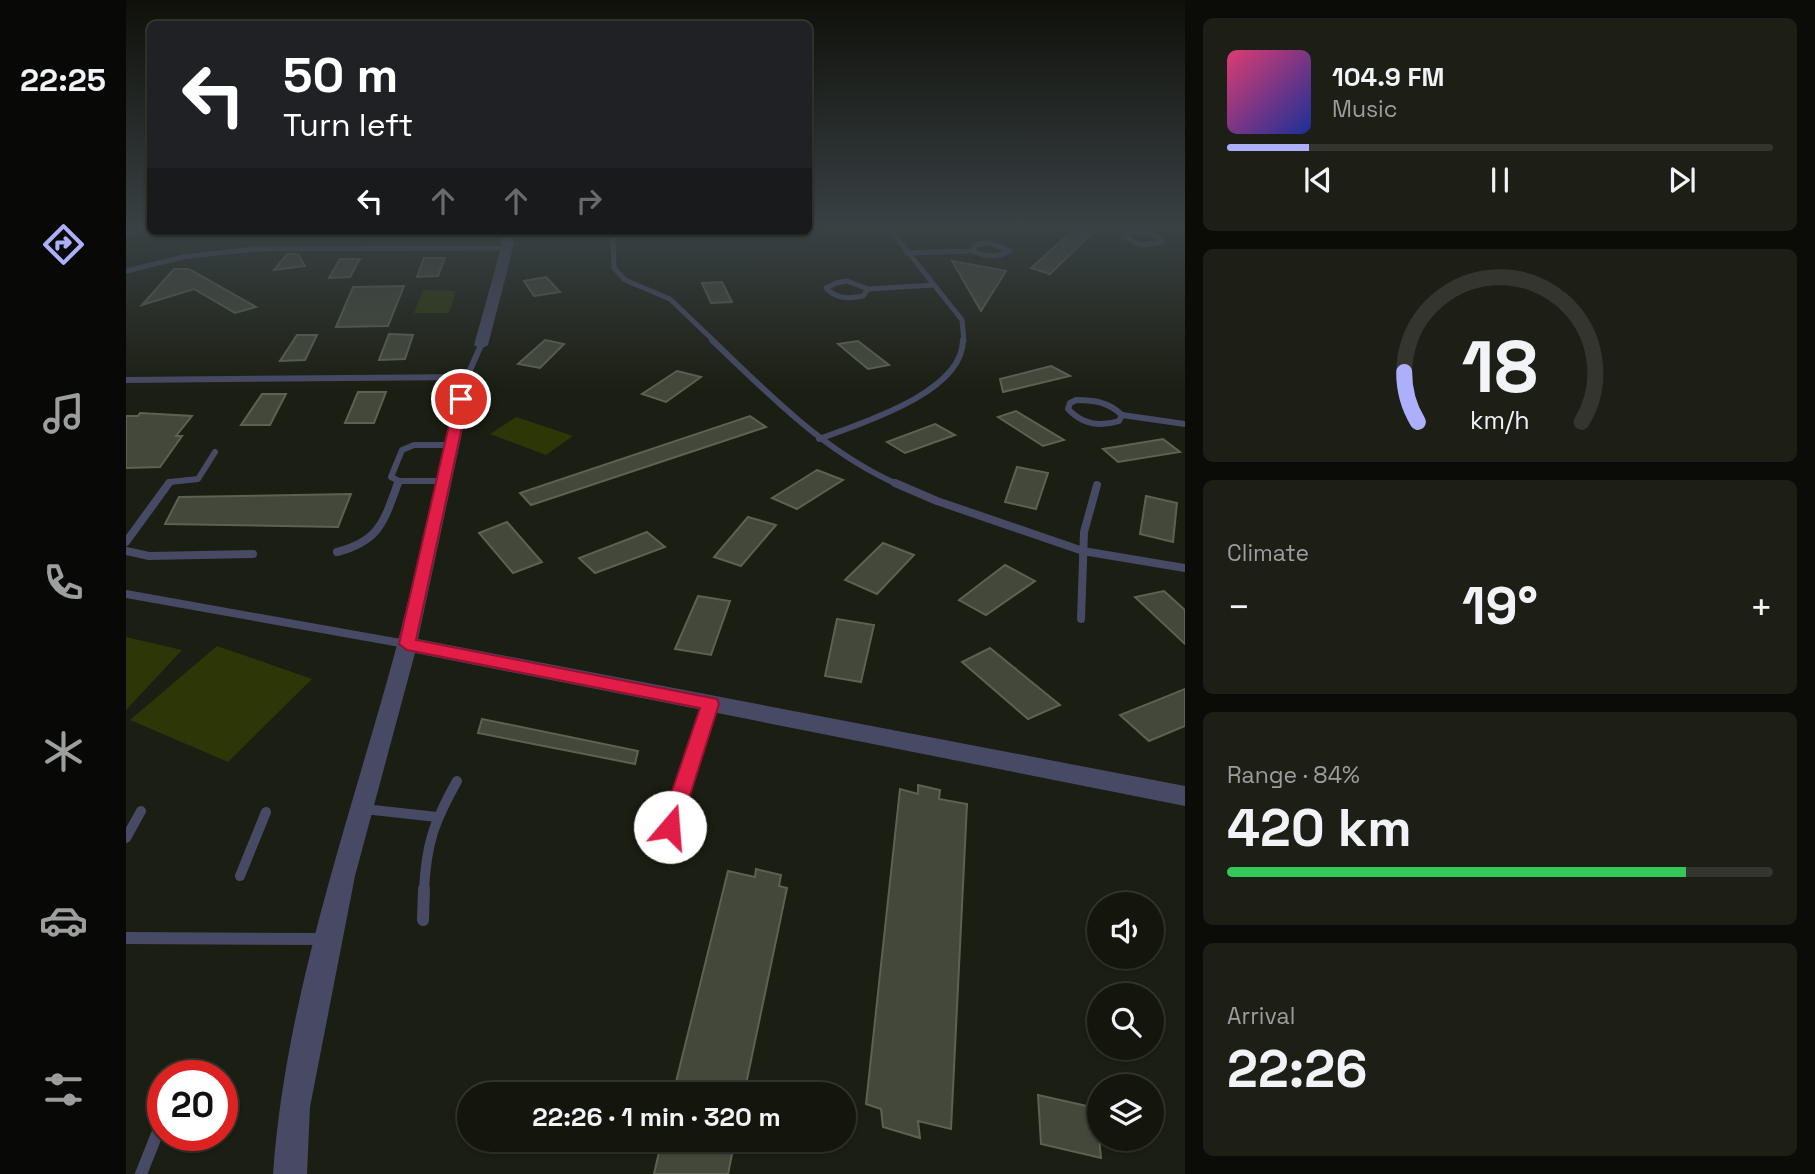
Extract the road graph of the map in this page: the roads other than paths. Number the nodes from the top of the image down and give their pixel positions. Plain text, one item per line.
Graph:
1 (499, 282) edge
2 (631, 282) edge
3 (931, 282) edge
4 (934, 285) junction
5 (867, 289) junction
6 (481, 345) joint
7 (467, 377) junction
8 (126, 380) edge
9 (1122, 415) junction
10 (1185, 424) edge
11 (820, 439) junction
12 (451, 444) junction
13 (215, 452) dead end
14 (399, 481) junction
15 (443, 481) junction
16 (1097, 485) dead end
17 (126, 542) edge
18 (126, 551) edge
19 (1083, 551) junction
20 (337, 552) dead end
21 (253, 554) dead end
22 (1185, 568) edge
23 (126, 594) edge
24 (1081, 619) dead end
25 (407, 644) junction
26 (710, 704) junction
27 (457, 781) dead end
28 (1185, 796) edge
29 (361, 808) junction
30 (141, 811) dead end
31 (266, 812) dead end
32 (437, 817) junction
33 (670, 827) dead end
34 (126, 838) edge
35 (240, 876) dead end
36 (423, 920) dead end
37 (126, 938) edge
38 (329, 939) junction
39 (151, 1151) edge
40 (142, 1174) edge
41 (290, 1174) edge

1 - 6 street
2 - 11 lane
3 - 4 lane
4 - 5 lane
4 - 11 lane
5 - 5 lane
6 - 7 lane
7 - 8 lane
7 - 12 street
9 - 9 lane
9 - 10 lane
11 - 19 lane
12 - 14 lane
12 - 15 street
13 - 17 lane
14 - 15 lane
14 - 20 lane
15 - 25 street
16 - 19 lane
18 - 21 lane
19 - 22 lane
19 - 24 lane
23 - 25 lane
25 - 26 street
25 - 29 street
26 - 28 street
26 - 33 lane
27 - 32 lane
29 - 32 lane
29 - 38 street
30 - 34 lane
31 - 35 lane
32 - 36 lane
37 - 38 lane
38 - 41 street
39 - 40 lane

